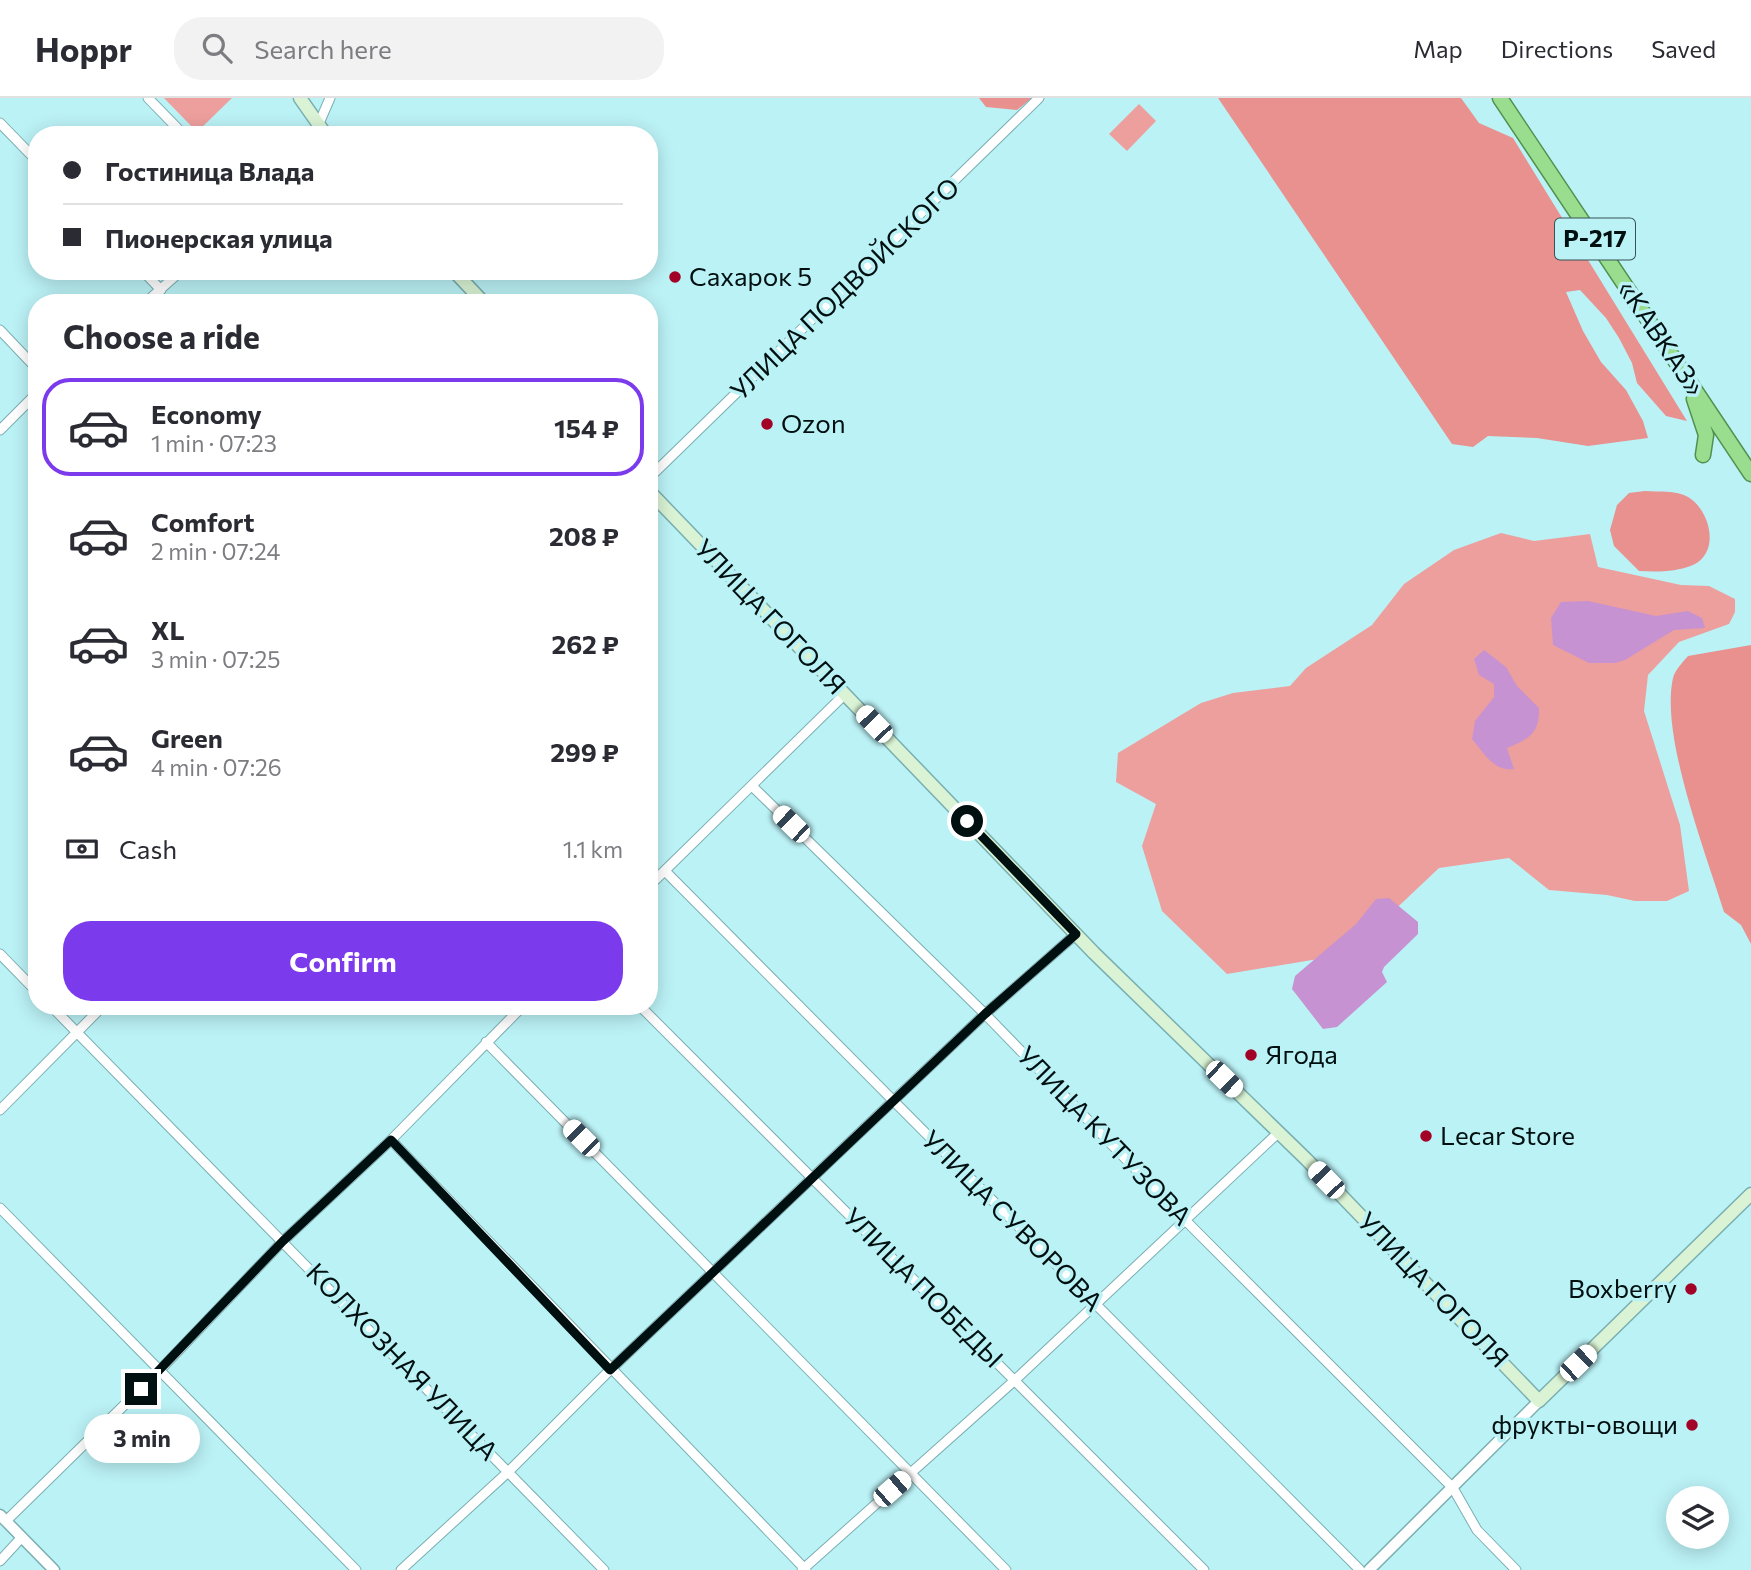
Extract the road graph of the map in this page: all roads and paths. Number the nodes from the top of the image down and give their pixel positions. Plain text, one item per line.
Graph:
1 (148, 98) edge
2 (300, 98) edge
3 (330, 98) edge
4 (1039, 98) edge
5 (1500, 98) edge
6 (0, 123) edge
7 (175, 126) edge
8 (316, 126) edge
9 (322, 126) edge
10 (28, 152) edge
11 (152, 280) edge
12 (172, 280) edge
13 (462, 280) edge
14 (161, 290) junction
15 (156, 294) edge
16 (476, 294) edge
17 (0, 330) edge
18 (28, 360) edge
19 (1689, 381) junction
20 (28, 402) edge
21 (0, 430) edge
22 (1703, 455) dead end
23 (658, 469) edge
24 (1751, 474) edge
25 (658, 500) edge
26 (845, 694) junction
27 (752, 786) junction
28 (665, 870) junction
29 (658, 877) edge
30 (1076, 934) junction
31 (0, 954) edge
32 (28, 983) edge
33 (985, 1014) junction
34 (60, 1015) edge
35 (94, 1015) edge
36 (514, 1015) edge
37 (649, 1015) edge
38 (77, 1032) junction
39 (486, 1042) junction
40 (892, 1102) junction
41 (0, 1110) edge
42 (1279, 1132) junction
43 (391, 1140) junction
44 (813, 1178) junction
45 (1751, 1194) edge
46 (0, 1208) edge
47 (1185, 1220) junction
48 (283, 1241) junction
49 (714, 1271) junction
50 (1095, 1304) junction
51 (160, 1370) junction
52 (610, 1370) junction
53 (1015, 1380) junction
54 (1539, 1401) junction
55 (508, 1472) junction
56 (910, 1474) junction
57 (1453, 1488) junction
58 (3, 1518) edge
59 (22, 1537) junction
60 (0, 1561) edge
61 (804, 1569) edge
62 (54, 1570) edge
63 (356, 1570) edge
64 (401, 1570) edge
65 (604, 1570) edge
66 (1006, 1570) edge
67 (1204, 1570) edge
68 (1360, 1570) edge
69 (1369, 1570) edge
70 (1516, 1570) edge

1 - 7 street
2 - 8 main road
3 - 9 street
4 - 23 street, УЛИЦА ПОДВОЙСКОГО
5 - 19 highway, «КАВКАЗ» / Р-217
6 - 10 street
11 - 14 street
12 - 14 street
13 - 16 main road
14 - 15 street
17 - 18 street
19 - 22 highway
19 - 24 highway, «КАВКАЗ» / Р-217
20 - 21 street
25 - 26 main road, УЛИЦА ГОГОЛЯ
26 - 27 street
26 - 30 main road, УЛИЦА ГОГОЛЯ
27 - 28 street
27 - 33 street, УЛИЦА КУТУЗОВА
28 - 29 street
28 - 40 street, УЛИЦА СУВОРОВА
30 - 33 street
30 - 42 main road, УЛИЦА ГОГОЛЯ
31 - 32 street
33 - 40 street
33 - 47 street, УЛИЦА КУТУЗОВА
34 - 38 street, КОЛХОЗНАЯ УЛИЦА
35 - 38 street
36 - 39 street
37 - 44 street, УЛИЦА ПОБЕДЫ
38 - 41 street
38 - 48 street, КОЛХОЗНАЯ УЛИЦА
39 - 43 street
39 - 49 street
40 - 44 street
40 - 50 street, УЛИЦА СУВОРОВА
42 - 47 street
42 - 54 main road, УЛИЦА ГОГОЛЯ
43 - 48 street
43 - 52 street
44 - 49 street
44 - 53 street, УЛИЦА ПОБЕДЫ
45 - 54 main road
46 - 51 street
47 - 50 street
47 - 57 street, УЛИЦА КУТУЗОВА
48 - 51 street
48 - 55 street, КОЛХОЗНАЯ УЛИЦА
49 - 52 street
49 - 56 street
50 - 53 street
50 - 68 street, УЛИЦА СУВОРОВА
51 - 58 street
51 - 63 street
52 - 55 street
52 - 61 street
53 - 56 street
53 - 67 street, УЛИЦА ПОБЕДЫ
54 - 57 street
55 - 64 street
55 - 65 street, КОЛХОЗНАЯ УЛИЦА
56 - 61 street
56 - 66 street
57 - 69 street
57 - 70 street, УЛИЦА КУТУЗОВА
58 - 59 street
59 - 60 street
59 - 62 street

